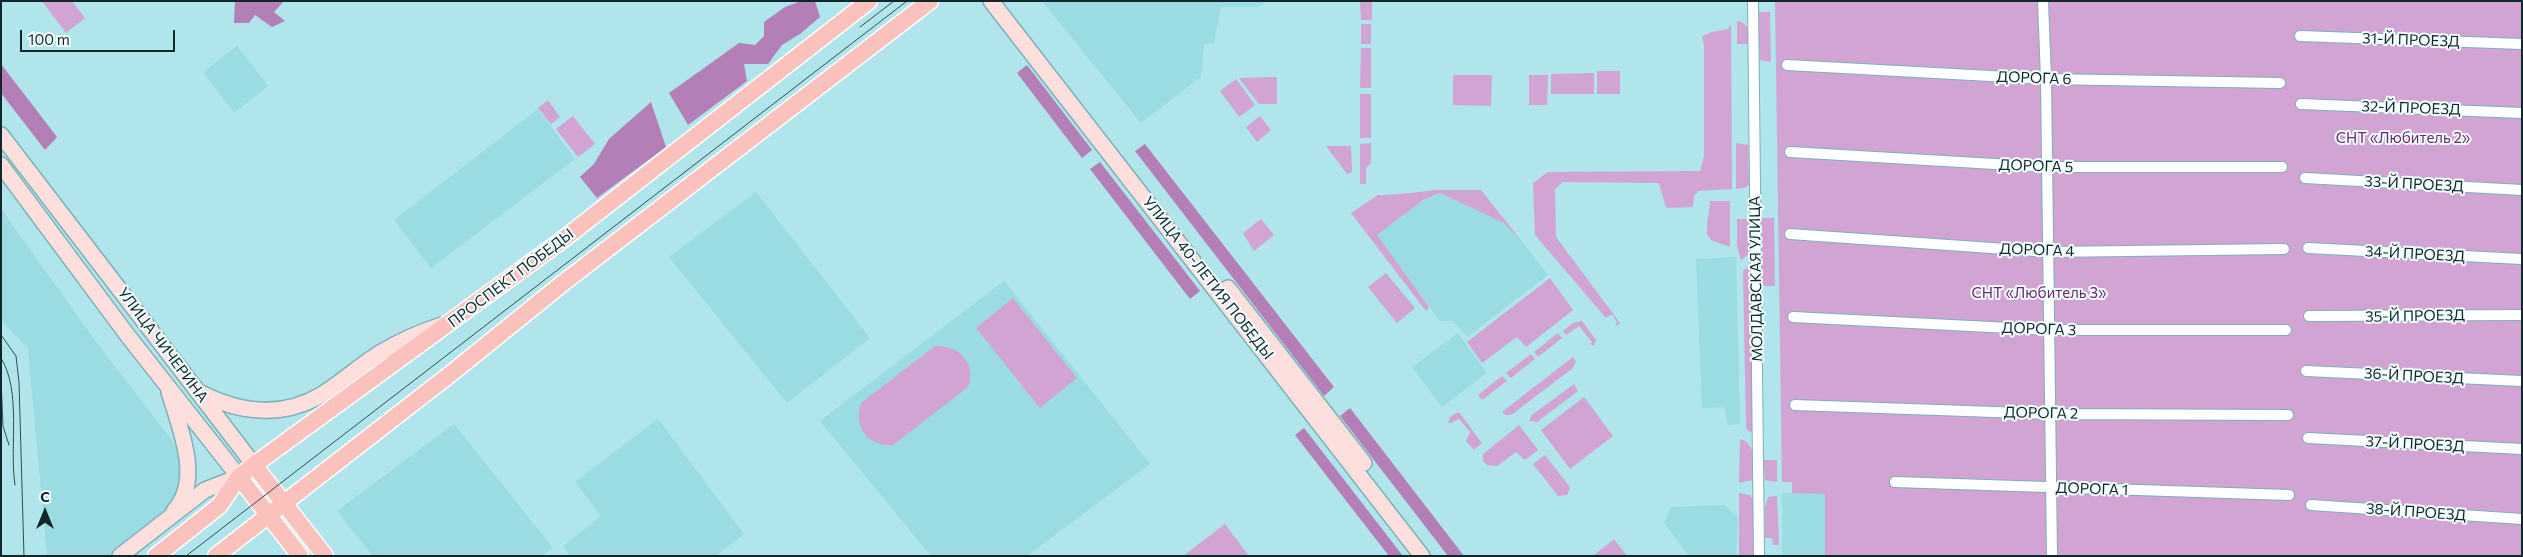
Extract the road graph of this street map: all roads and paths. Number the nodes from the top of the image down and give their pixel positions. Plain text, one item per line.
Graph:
1 (869, 1) edge
2 (930, 1) edge
3 (991, 1) edge
4 (1005, 1) edge
5 (1753, 1) edge
6 (2043, 1) edge
7 (2300, 36) dead end
8 (2522, 44) edge
9 (1787, 65) dead end
10 (2046, 79) junction
11 (2280, 83) dead end
12 (2301, 104) dead end
13 (2522, 113) edge
14 (1, 135) edge
15 (1111, 147) junction
16 (1790, 152) dead end
17 (1, 165) edge
18 (2046, 167) junction
19 (2282, 167) dead end
20 (2306, 178) dead end
21 (2522, 190) edge
22 (1790, 234) dead end
23 (2308, 248) dead end
24 (2284, 249) dead end
25 (2049, 252) junction
26 (2522, 259) edge
27 (2522, 314) edge
28 (2309, 316) dead end
29 (1793, 318) dead end
30 (453, 321) junction
31 (2050, 330) junction
32 (2286, 330) dead end
33 (2306, 371) dead end
34 (2522, 381) edge
35 (166, 384) junction
36 (198, 391) junction
37 (1795, 405) dead end
38 (1319, 412) junction
39 (2051, 414) junction
40 (2288, 415) dead end
41 (2308, 438) dead end
42 (2522, 449) edge
43 (254, 465) junction
44 (239, 477) junction
45 (1895, 482) dead end
46 (2052, 488) junction
47 (2289, 495) dead end
48 (285, 504) junction
49 (2311, 505) dead end
50 (269, 516) junction
51 (2522, 519) edge
52 (164, 521) junction
53 (120, 556) edge
54 (156, 556) edge
55 (216, 556) edge
56 (300, 556) edge
57 (325, 556) edge
58 (1422, 556) edge
59 (1435, 556) edge
60 (1759, 556) edge
61 (2052, 556) edge

1 - 30 main road, ПРОСПЕКТ ПОБЕДЫ
2 - 48 main road
3 - 15 main road, УЛИЦА 40-ЛЕТИЯ ПОБЕДЫ
4 - 15 main road, УЛИЦА 40-ЛЕТИЯ ПОБЕДЫ
5 - 60 street, МОЛДАВСКАЯ УЛИЦА
6 - 10 street
7 - 8 street, 31-Й ПРОЕЗД
9 - 10 street, ДОРОГА 6
10 - 11 street, ДОРОГА 6
10 - 18 street
12 - 13 street, 32-Й ПРОЕЗД
14 - 36 main road, УЛИЦА ЧИЧЕРИНА
15 - 38 main road, УЛИЦА 40-ЛЕТИЯ ПОБЕДЫ
16 - 18 street, ДОРОГА 5
17 - 35 main road, УЛИЦА ЧИЧЕРИНА
18 - 19 street, ДОРОГА 5
18 - 25 street
20 - 21 street, 33-Й ПРОЕЗД
22 - 25 street, ДОРОГА 4
23 - 26 street, 34-Й ПРОЕЗД
24 - 25 street, ДОРОГА 4
25 - 31 street
27 - 28 street, 35-Й ПРОЕЗД
29 - 31 street, ДОРОГА 3
30 - 36 main road
30 - 43 main road, ПРОСПЕКТ ПОБЕДЫ
31 - 32 street, ДОРОГА 3
31 - 39 street
33 - 34 street, 36-Й ПРОЕЗД
35 - 44 main road, УЛИЦА ЧИЧЕРИНА
35 - 52 main road
36 - 43 main road, УЛИЦА ЧИЧЕРИНА
37 - 39 street, ДОРОГА 2
38 - 58 main road, УЛИЦА 40-ЛЕТИЯ ПОБЕДЫ
38 - 59 main road, УЛИЦА 40-ЛЕТИЯ ПОБЕДЫ
39 - 40 street, ДОРОГА 2
39 - 46 street
41 - 42 street, 37-Й ПРОЕЗД
43 - 44 main road, ПРОСПЕКТ ПОБЕДЫ
43 - 48 main road, УЛИЦА ЧИЧЕРИНА
44 - 50 main road, УЛИЦА ЧИЧЕРИНА
44 - 52 main road
44 - 54 main road, ПРОСПЕКТ ПОБЕДЫ
45 - 46 street, ДОРОГА 1
46 - 47 street, ДОРОГА 1
46 - 61 street
48 - 50 main road
48 - 57 main road, УЛИЦА ЧИЧЕРИНА
49 - 51 street, 38-Й ПРОЕЗД
50 - 55 main road
50 - 56 main road, УЛИЦА ЧИЧЕРИНА
52 - 53 main road

